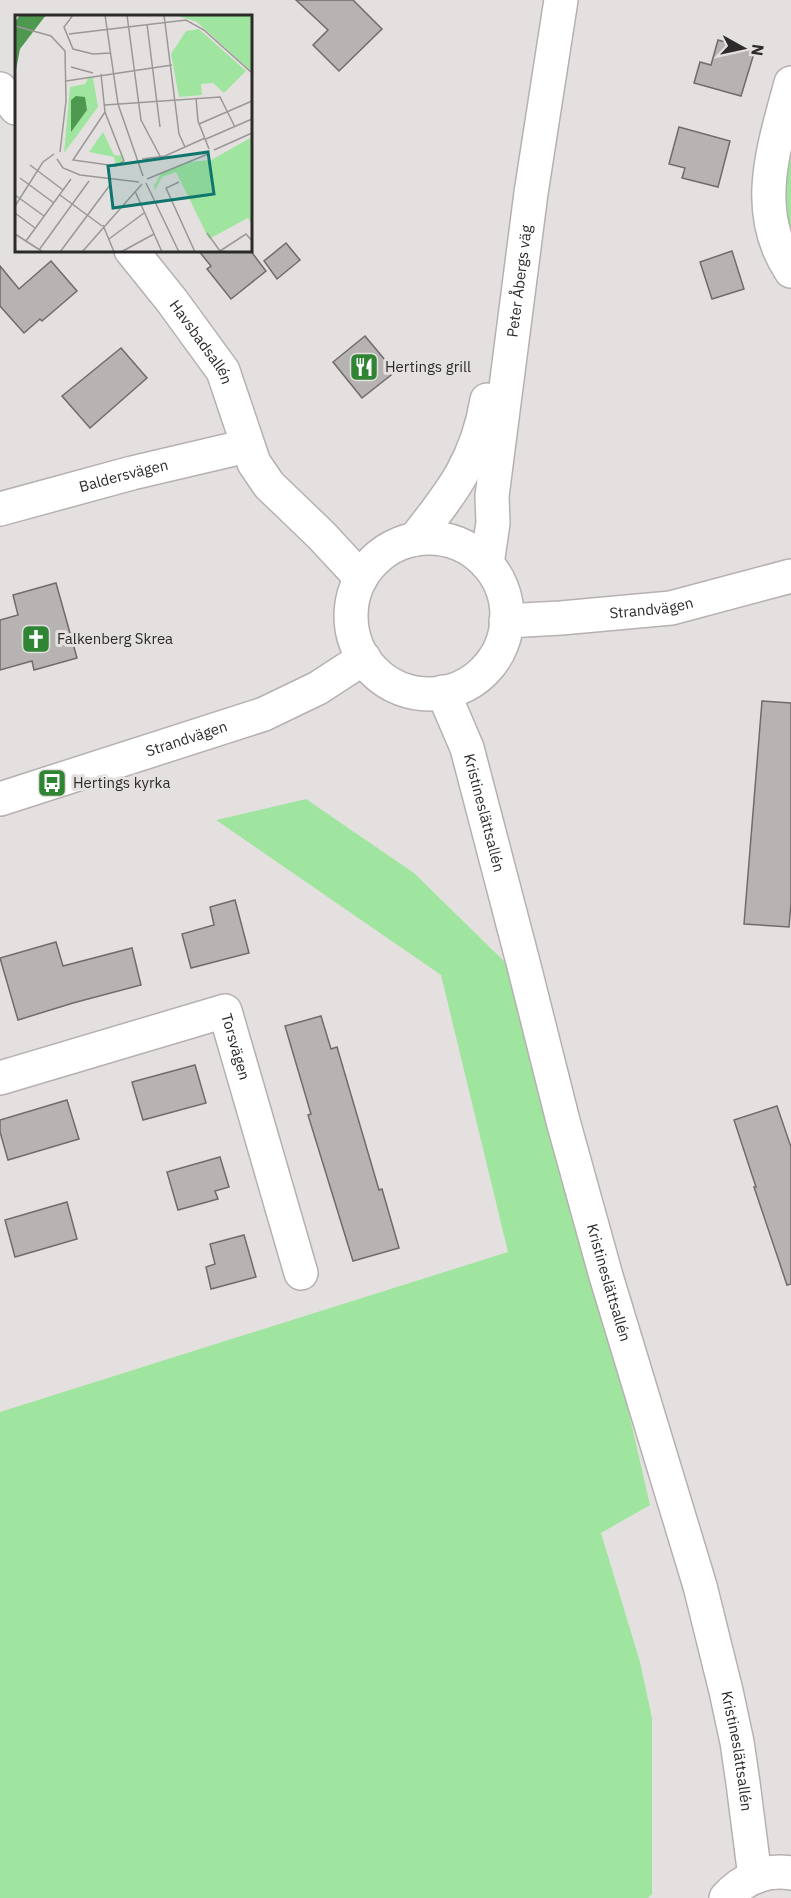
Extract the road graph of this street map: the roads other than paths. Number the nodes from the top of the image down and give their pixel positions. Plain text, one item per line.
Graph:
1 (542, 0) edge
2 (561, 0) edge
3 (791, 83) edge
4 (0, 89) edge
5 (15, 107) edge
6 (133, 252) edge
7 (791, 271) edge
8 (246, 446) junction
9 (0, 509) edge
10 (415, 539) junction
11 (487, 564) junction
12 (791, 576) edge
13 (361, 578) junction
14 (506, 621) junction
15 (364, 658) junction
16 (443, 692) junction
17 (0, 799) edge
18 (0, 1078) edge
19 (301, 1273) dead end
20 (791, 1873) edge
21 (754, 1876) junction
22 (726, 1898) edge

1 - 10 street, Peter Åbergs väg
2 - 11 street, Peter Åbergs väg
3 - 7 street
4 - 5 street
6 - 8 street, Havsbadsallén
8 - 9 street, Baldersvägen
8 - 13 street, Havsbadsallén
10 - 11 street
10 - 13 street
11 - 14 street
12 - 14 street, Strandvägen
13 - 15 street
14 - 16 street
15 - 16 street
15 - 17 street, Strandvägen
16 - 21 street, Kristineslättsallén
18 - 19 street, Torsvägen
20 - 21 street
21 - 22 street

